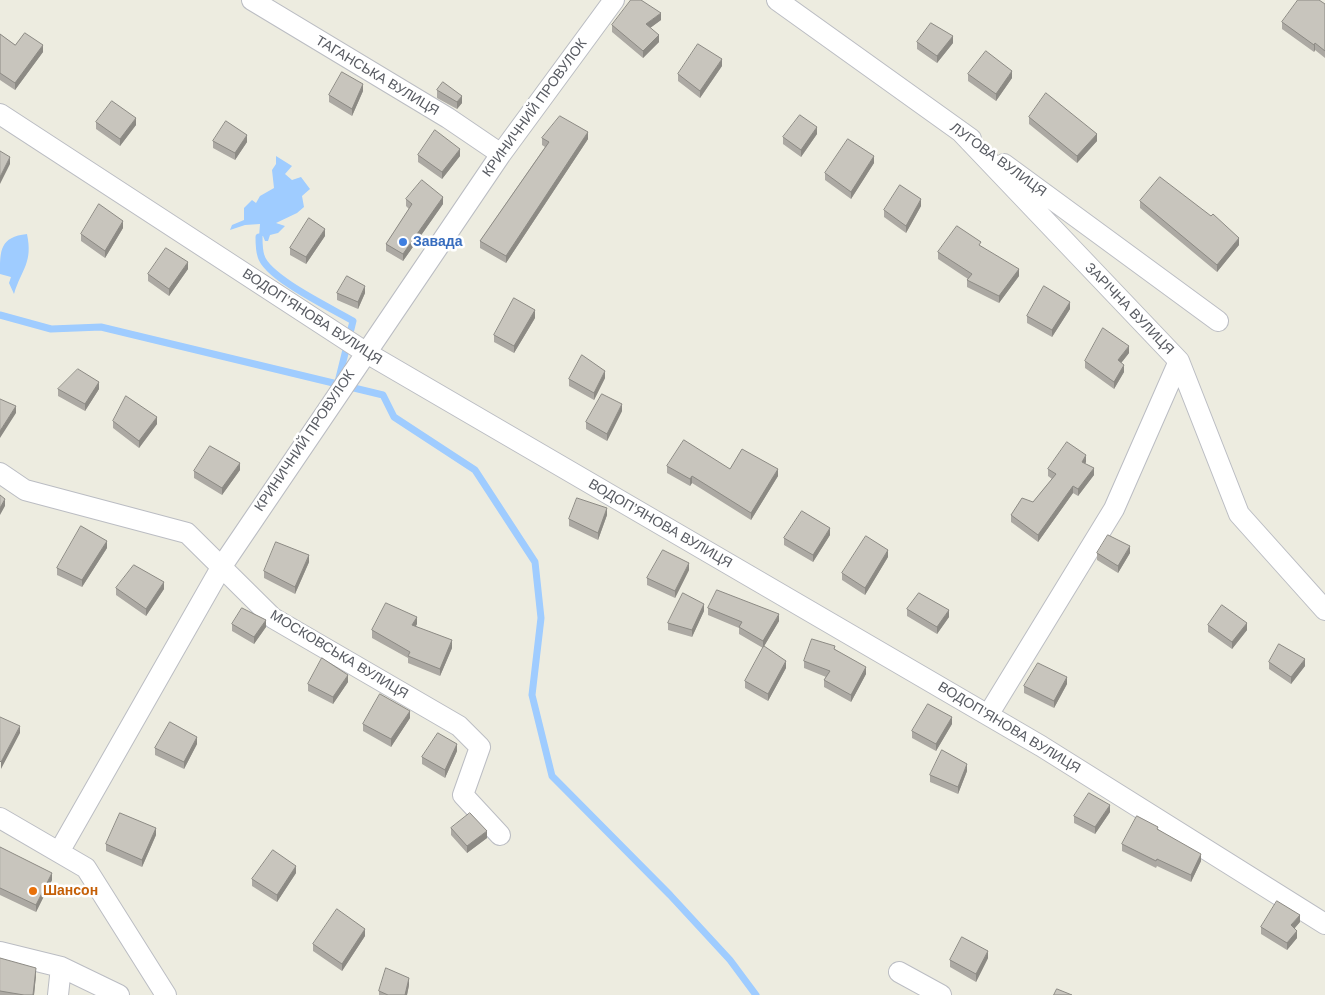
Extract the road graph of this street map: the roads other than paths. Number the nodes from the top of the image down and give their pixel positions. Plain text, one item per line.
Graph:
1 (252, 0) edge
2 (614, 0) edge
3 (777, 0) edge
4 (0, 114) edge
5 (960, 131) junction
6 (501, 154) junction
7 (1218, 321) dead end
8 (365, 352) junction
9 (1179, 361) junction
10 (0, 473) edge
11 (222, 566) junction
12 (1325, 610) edge
13 (988, 715) junction
14 (0, 818) edge
15 (500, 835) dead end
16 (59, 852) junction
17 (1325, 924) edge
18 (0, 952) edge
19 (61, 967) junction
20 (899, 972) dead end
21 (58, 995) edge
22 (120, 995) edge
23 (166, 995) edge
24 (940, 995) edge

1 - 6 street, ТАГАНСЬКА ВУЛИЦЯ
2 - 6 street, КРИНИЧНИЙ ПРОВУЛОК
3 - 5 street, ЛУГОВА ВУЛИЦЯ
4 - 8 street, ВОДОП’ЯНОВА ВУЛИЦЯ
5 - 7 street, ЛУГОВА ВУЛИЦЯ
5 - 9 street, ЗАРІЧНА ВУЛИЦЯ
6 - 8 street, КРИНИЧНИЙ ПРОВУЛОК
8 - 11 street, КРИНИЧНИЙ ПРОВУЛОК
8 - 13 street, ВОДОП’ЯНОВА ВУЛИЦЯ
9 - 12 street, ЗАРІЧНА ВУЛИЦЯ
9 - 13 street
10 - 11 street, МОСКОВСЬКА ВУЛИЦЯ
11 - 15 street, МОСКОВСЬКА ВУЛИЦЯ
11 - 16 street, КРИНИЧНИЙ ПРОВУЛОК
13 - 17 street, ВОДОП’ЯНОВА ВУЛИЦЯ
14 - 16 street
16 - 23 street
18 - 19 street
19 - 21 street
19 - 22 street
20 - 24 street

